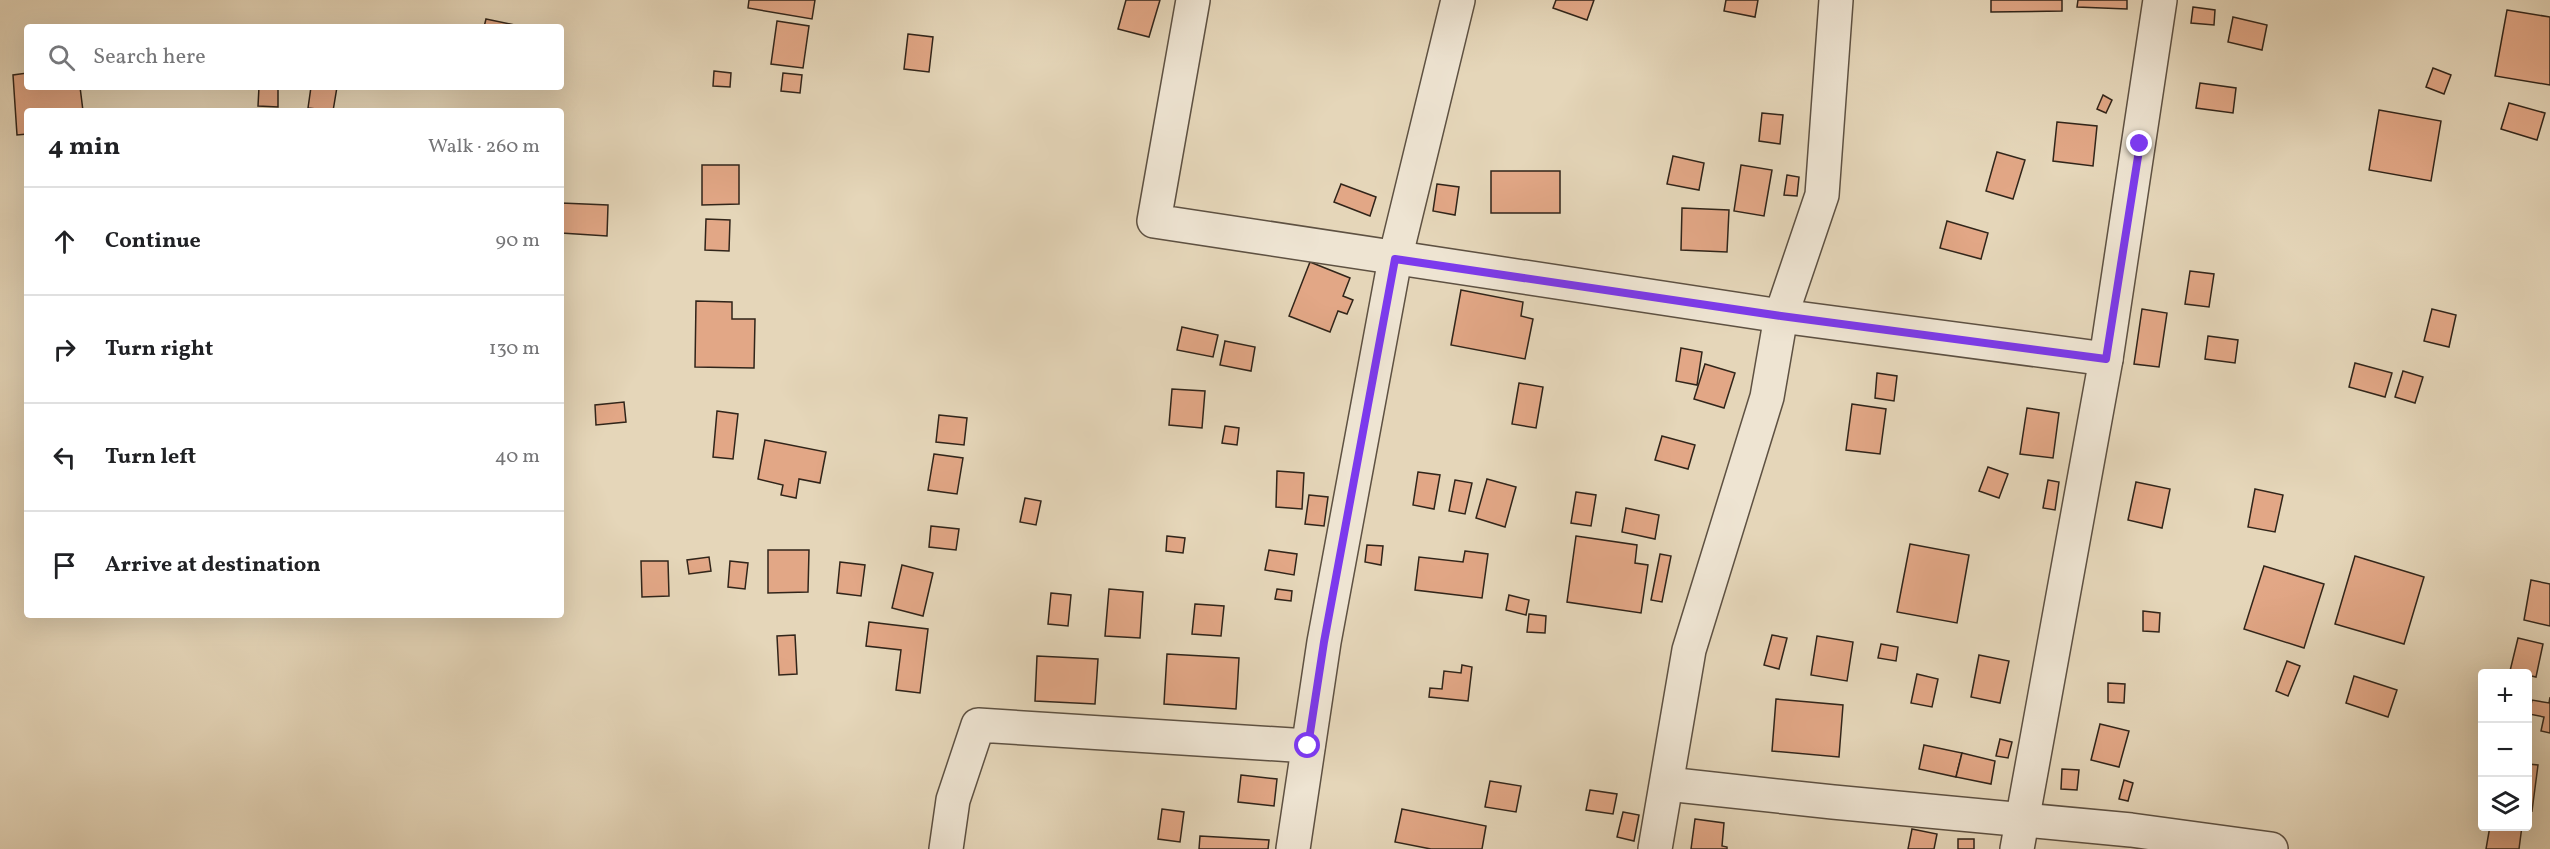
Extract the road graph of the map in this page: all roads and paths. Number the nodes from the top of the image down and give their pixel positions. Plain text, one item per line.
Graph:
1 (1193, 0) edge
2 (1458, 0) edge
3 (1836, 0) edge
4 (2160, 0) edge
5 (1395, 259) junction
6 (1781, 316) junction
7 (2106, 359) junction
8 (1308, 746) junction
9 (1667, 784) junction
10 (2019, 835) edge
11 (946, 849) edge
12 (1293, 849) edge
13 (1655, 849) edge
14 (2271, 849) edge

1 - 5 street
2 - 5 street
3 - 6 street
4 - 7 street
5 - 6 street
5 - 8 street
6 - 7 street
6 - 9 street
7 - 10 street
8 - 11 street
8 - 12 street
9 - 10 street
9 - 13 street
10 - 14 street

